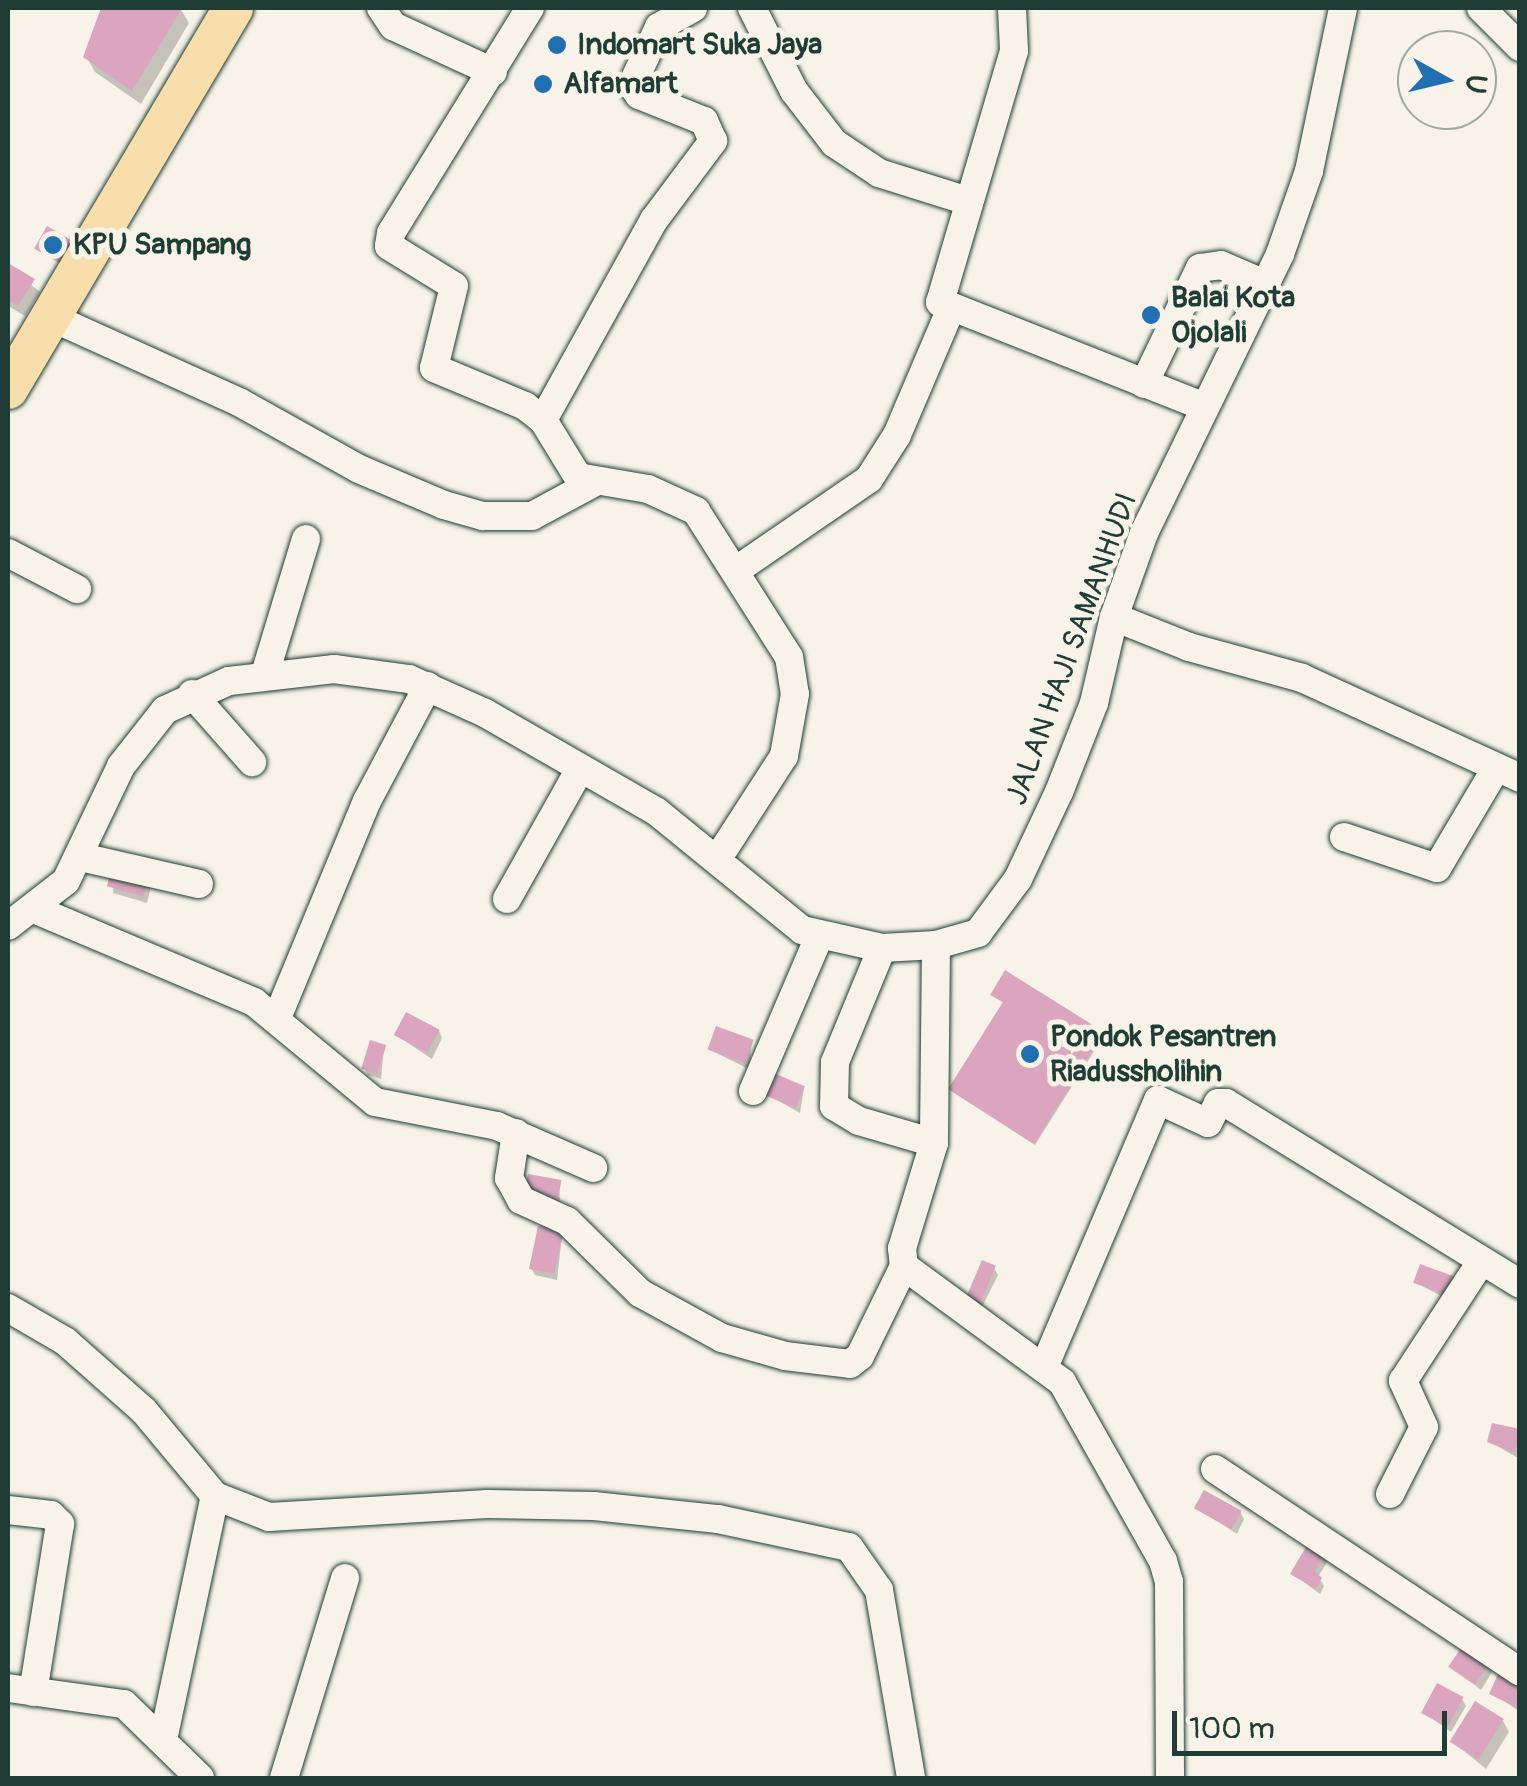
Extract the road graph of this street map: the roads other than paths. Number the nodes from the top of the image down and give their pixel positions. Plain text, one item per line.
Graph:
1 (234, 8) edge
2 (381, 8) edge
3 (530, 8) edge
4 (693, 8) edge
5 (752, 8) edge
6 (1012, 8) edge
7 (1344, 8) edge
8 (1481, 8) edge
9 (1520, 47) edge
10 (493, 72) junction
11 (968, 201) junction
12 (1266, 284) junction
13 (950, 311) junction
14 (52, 318) junction
15 (1144, 384) junction
16 (8, 389) edge
17 (1203, 406) junction
18 (543, 420) junction
19 (597, 482) junction
20 (306, 539) dead end
21 (8, 553) edge
22 (738, 569) junction
23 (76, 588) dead end
24 (1114, 618) junction
25 (266, 674) junction
26 (428, 686) junction
27 (192, 694) junction
28 (252, 762) dead end
29 (580, 768) junction
30 (1508, 774) edge
31 (1344, 836) dead end
32 (81, 858) junction
33 (718, 858) junction
34 (198, 884) dead end
35 (508, 899) dead end
36 (34, 909) junction
37 (8, 926) edge
38 (819, 936) junction
39 (936, 945) junction
40 (882, 948) junction
41 (276, 1018) junction
42 (753, 1091) dead end
43 (516, 1132) junction
44 (934, 1142) junction
45 (593, 1168) dead end
46 (1480, 1262) junction
47 (904, 1266) junction
48 (1520, 1284) edge
49 (8, 1308) edge
50 (1046, 1365) junction
51 (1215, 1469) dead end
52 (1390, 1494) dead end
53 (215, 1496) junction
54 (8, 1510) edge
55 (344, 1578) dead end
56 (1520, 1672) edge
57 (20, 1690) edge
58 (163, 1740) junction
59 (200, 1778) edge
60 (284, 1778) edge
61 (911, 1778) edge
62 (1170, 1778) edge

1 - 14 highway
2 - 10 street
3 - 10 street
4 - 18 street
5 - 11 street
6 - 11 street
7 - 12 street, JALAN HAJI SAMANHUDI
8 - 9 street
10 - 18 street
11 - 13 street
12 - 15 street
12 - 17 street, JALAN HAJI SAMANHUDI
13 - 15 street
13 - 22 street
14 - 16 highway
14 - 19 street
15 - 17 street
17 - 24 street, JALAN HAJI SAMANHUDI
18 - 19 street
19 - 22 street
20 - 25 street
21 - 23 street
22 - 33 street
24 - 30 street
24 - 39 street, JALAN HAJI SAMANHUDI
25 - 26 street, JALAN HAJI SAMANHUDI
25 - 27 street, JALAN HAJI SAMANHUDI
26 - 29 street, JALAN HAJI SAMANHUDI
26 - 41 street
27 - 28 street
27 - 32 street, JALAN HAJI SAMANHUDI
29 - 33 street, JALAN HAJI SAMANHUDI
29 - 35 street
30 - 31 street
32 - 34 street
32 - 36 street, JALAN HAJI SAMANHUDI
33 - 38 street, JALAN HAJI SAMANHUDI
36 - 37 street, JALAN HAJI SAMANHUDI
36 - 41 street
38 - 40 street, JALAN HAJI SAMANHUDI
38 - 42 street
39 - 40 street, JALAN HAJI SAMANHUDI
39 - 44 street
40 - 44 street
41 - 43 street
43 - 45 street
43 - 47 street
44 - 47 street
46 - 48 street
46 - 50 street
46 - 52 street
47 - 50 street
49 - 53 street
50 - 62 street
51 - 56 street
53 - 58 street
53 - 61 street
54 - 57 street
55 - 60 street
57 - 58 street
58 - 59 street

